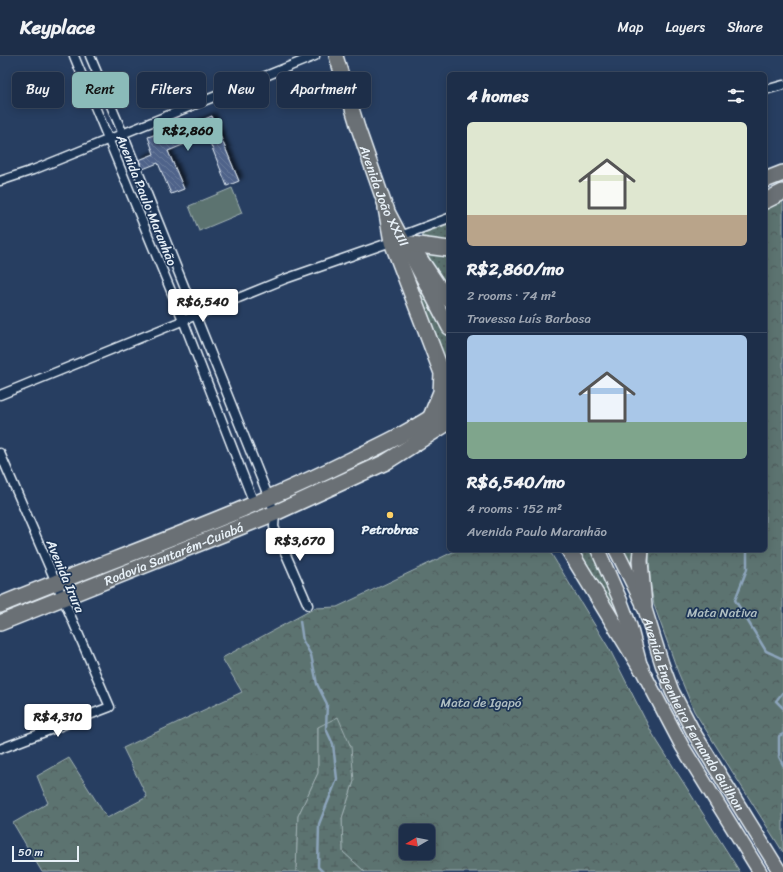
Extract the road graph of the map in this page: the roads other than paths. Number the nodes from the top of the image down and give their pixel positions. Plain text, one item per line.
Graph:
1 (74, 56) edge
2 (90, 56) edge
3 (315, 56) edge
4 (336, 56) edge
5 (783, 85) edge
6 (767, 89) edge
7 (123, 134) junction
8 (110, 139) junction
9 (371, 161) junction
10 (783, 172) edge
11 (767, 179) edge
12 (0, 181) edge
13 (783, 192) edge
14 (767, 200) edge
15 (386, 208) joint
16 (447, 219) edge
17 (403, 239) junction
18 (447, 249) edge
19 (447, 299) edge
20 (194, 316) junction
21 (183, 320) junction
22 (447, 324) edge
23 (0, 395) edge
24 (447, 409) edge
25 (438, 427) edge
26 (0, 453) edge
27 (261, 502) junction
28 (270, 520) junction
29 (570, 552) edge
30 (599, 552) edge
31 (617, 552) edge
32 (641, 552) edge
33 (56, 582) junction
34 (62, 598) junction
35 (0, 605) edge
36 (308, 606) dead end
37 (644, 606) junction
38 (0, 623) edge
39 (641, 668) junction
40 (0, 749) edge
41 (760, 872) edge
42 (780, 872) edge

1 - 8 street, Avenida Paulo Maranhão
2 - 7 street, Avenida Paulo Maranhão
3 - 7 street
4 - 9 main road, Avenida João XXIII
5 - 6 street
7 - 8 street
7 - 20 street, Avenida Paulo Maranhão
8 - 12 street
8 - 21 street, Avenida Paulo Maranhão
9 - 15 main road, Avenida João XXIII
9 - 17 main road
10 - 11 highway
13 - 14 highway
15 - 17 highway
16 - 17 street
17 - 18 highway
17 - 19 main road
17 - 20 street
17 - 22 main road, Avenida João XXIII
17 - 25 highway
20 - 21 street
20 - 27 street, Avenida Paulo Maranhão
21 - 23 street
21 - 27 street, Avenida Paulo Maranhão
24 - 25 highway, Rodovia Santarém-Cuiabá
25 - 27 highway, Rodovia Santarém-Cuiabá
25 - 28 highway, Rodovia Santarém-Cuiabá
26 - 33 street, Avenida Irura
27 - 28 street, Avenida Paulo Maranhão
27 - 28 street, Avenida Paulo Maranhão
27 - 33 highway, Rodovia Santarém-Cuiabá
28 - 34 highway, Rodovia Santarém-Cuiabá
28 - 36 street, Avenida Paulo Maranhão
29 - 39 highway
30 - 39 main road, Avenida Engenheiro Fernando Guilhon
31 - 37 main road, Avenida Engenheiro Fernando Guilhon
32 - 37 highway
33 - 34 street, Avenida Irura
33 - 35 highway, Rodovia Santarém-Cuiabá
34 - 38 highway, Rodovia Santarém-Cuiabá
34 - 40 street, Avenida Irura
37 - 42 main road, Avenida Engenheiro Fernando Guilhon
39 - 41 main road, Avenida Engenheiro Fernando Guilhon

